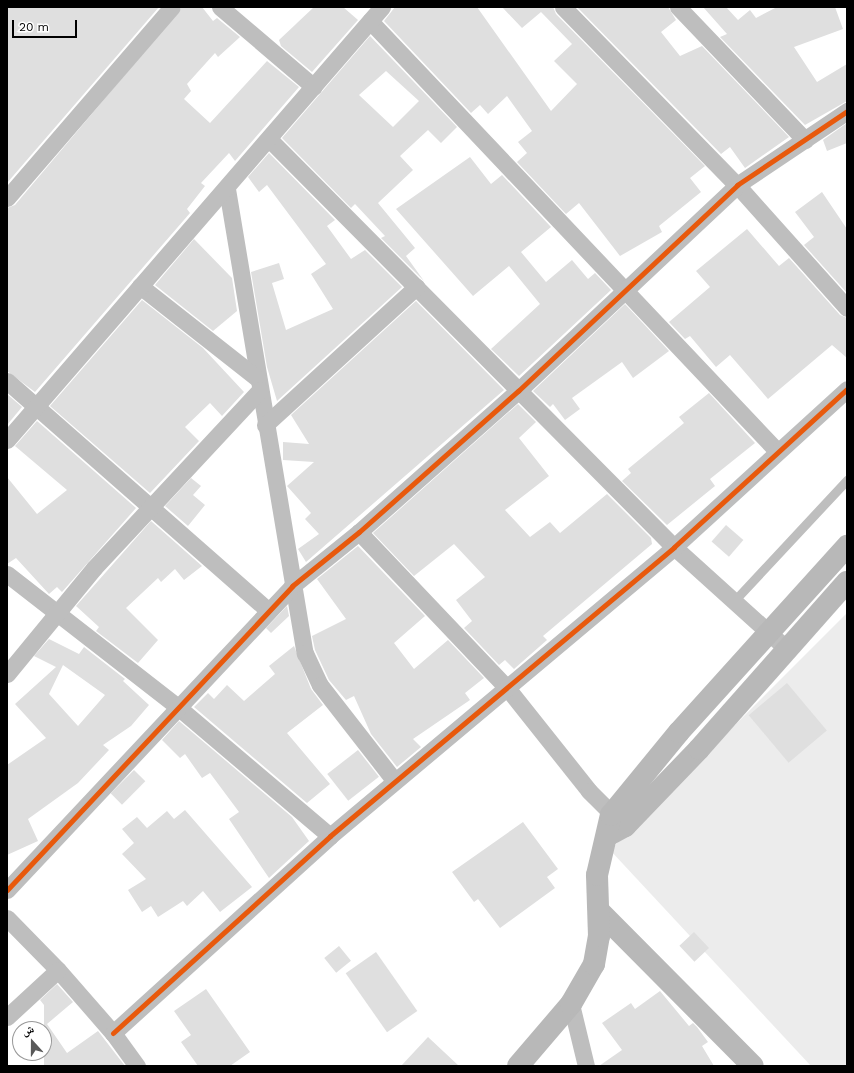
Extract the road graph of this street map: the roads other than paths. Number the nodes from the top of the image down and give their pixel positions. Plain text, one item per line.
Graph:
1 (172, 7) edge
2 (220, 7) edge
3 (382, 7) edge
4 (563, 7) edge
5 (678, 7) edge
6 (370, 21) junction
7 (314, 87) junction
8 (847, 112) edge
9 (270, 140) junction
10 (805, 140) junction
11 (737, 185) junction
12 (227, 189) junction
13 (7, 198) edge
14 (140, 286) junction
15 (416, 287) junction
16 (626, 291) junction
17 (847, 308) edge
18 (7, 380) edge
19 (259, 385) junction
20 (847, 389) edge
21 (518, 391) junction
22 (37, 406) junction
23 (265, 425) junction
24 (7, 440) edge
25 (777, 451) junction
26 (847, 480) edge
27 (151, 506) junction
28 (359, 532) junction
29 (847, 546) edge
30 (674, 547) junction
31 (7, 574) edge
32 (847, 582) edge
33 (292, 586) junction
34 (734, 601) junction
35 (268, 610) junction
36 (58, 611) junction
37 (769, 632) junction
38 (788, 650) junction
39 (7, 674) edge
40 (508, 689) junction
41 (179, 708) junction
42 (394, 780) junction
43 (614, 826) junction
44 (330, 836) junction
45 (7, 890) edge
46 (599, 911) junction
47 (7, 918) edge
48 (58, 970) junction
49 (571, 1004) junction
50 (7, 1017) edge
51 (114, 1033) junction
52 (137, 1066) edge
53 (518, 1066) edge
54 (586, 1066) edge
55 (753, 1066) edge

1 - 13 street
2 - 7 street
3 - 6 street
4 - 11 street
5 - 10 street
6 - 7 street
6 - 16 street
7 - 9 street
8 - 10 street
9 - 12 street
9 - 15 street
10 - 11 street
11 - 16 street
11 - 17 street
12 - 14 street
12 - 19 street
14 - 19 street
14 - 22 street
15 - 21 street
15 - 23 street
16 - 21 street
16 - 25 street
18 - 22 street
19 - 23 street
19 - 27 street
20 - 25 street
21 - 28 street
21 - 30 street
22 - 24 street
22 - 27 street
23 - 33 street
25 - 30 street
26 - 34 lane
27 - 35 street
27 - 36 street
28 - 33 street
28 - 40 street
29 - 37 main road
30 - 34 street
30 - 40 street
31 - 36 street
32 - 38 main road
33 - 35 street
33 - 42 street
34 - 37 street
35 - 41 street
36 - 39 street
36 - 41 street
37 - 38 street
37 - 43 main road
38 - 43 main road
40 - 42 street
40 - 43 street
41 - 44 street
41 - 45 street
42 - 44 street
43 - 46 main road
44 - 51 street
46 - 49 main road
46 - 55 main road
47 - 48 street
48 - 50 street
48 - 51 street
49 - 53 main road
49 - 54 street
51 - 52 street

